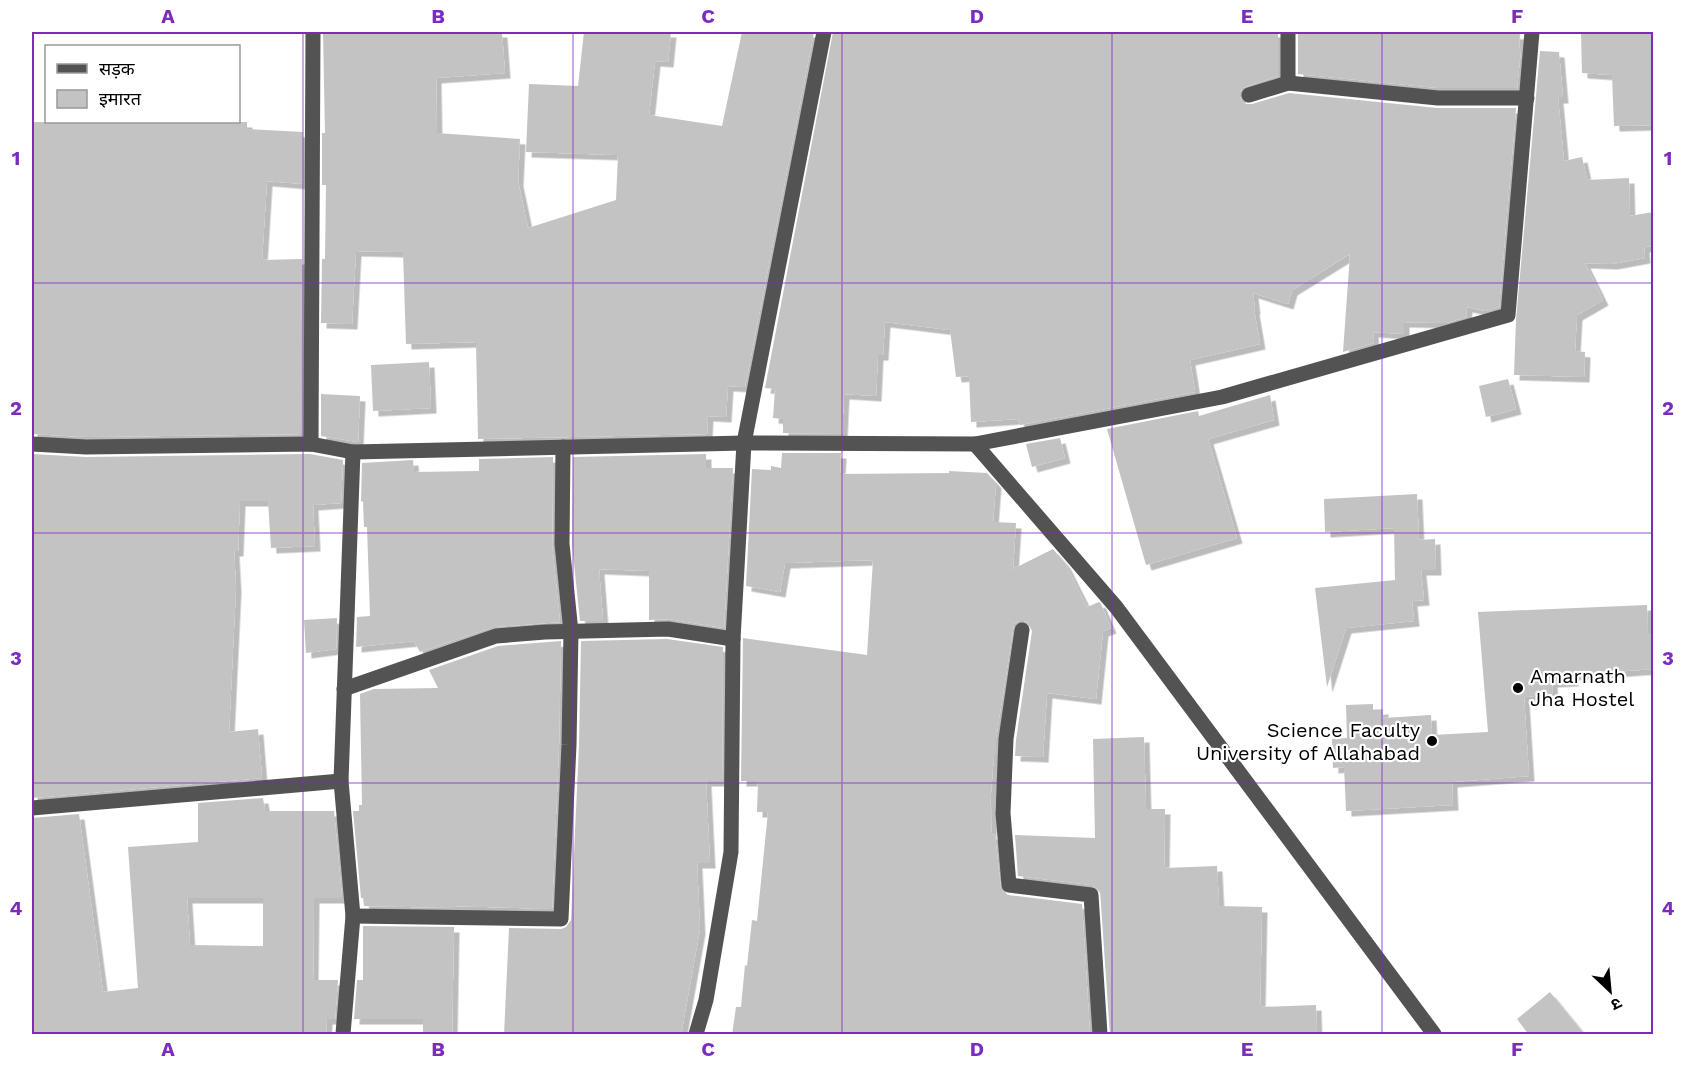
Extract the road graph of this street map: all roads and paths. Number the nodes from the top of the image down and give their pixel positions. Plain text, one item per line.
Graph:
1 (313, 32) edge
2 (824, 32) edge
3 (1288, 32) edge
4 (1532, 32) edge
5 (1288, 83) junction
6 (1249, 94) dead end
7 (1527, 98) junction
8 (744, 442) junction
9 (32, 444) edge
10 (311, 444) junction
11 (975, 444) junction
12 (563, 447) junction
13 (353, 452) junction
14 (1022, 630) dead end
15 (571, 632) junction
16 (733, 639) junction
17 (344, 688) junction
18 (341, 781) junction
19 (32, 808) edge
20 (353, 916) junction
21 (343, 1035) edge
22 (696, 1035) edge
23 (1100, 1035) edge
24 (1434, 1035) edge

1 - 10 street
2 - 8 street
3 - 5 street
4 - 7 street
5 - 6 street
5 - 7 street
7 - 11 street
8 - 11 street
8 - 12 street
8 - 16 street
9 - 10 street
10 - 13 street
11 - 24 street
12 - 13 street
12 - 15 street
13 - 17 street
14 - 23 street
15 - 16 street
15 - 17 street
15 - 20 street
16 - 22 street
17 - 18 street
18 - 19 street
18 - 20 street
20 - 21 street

